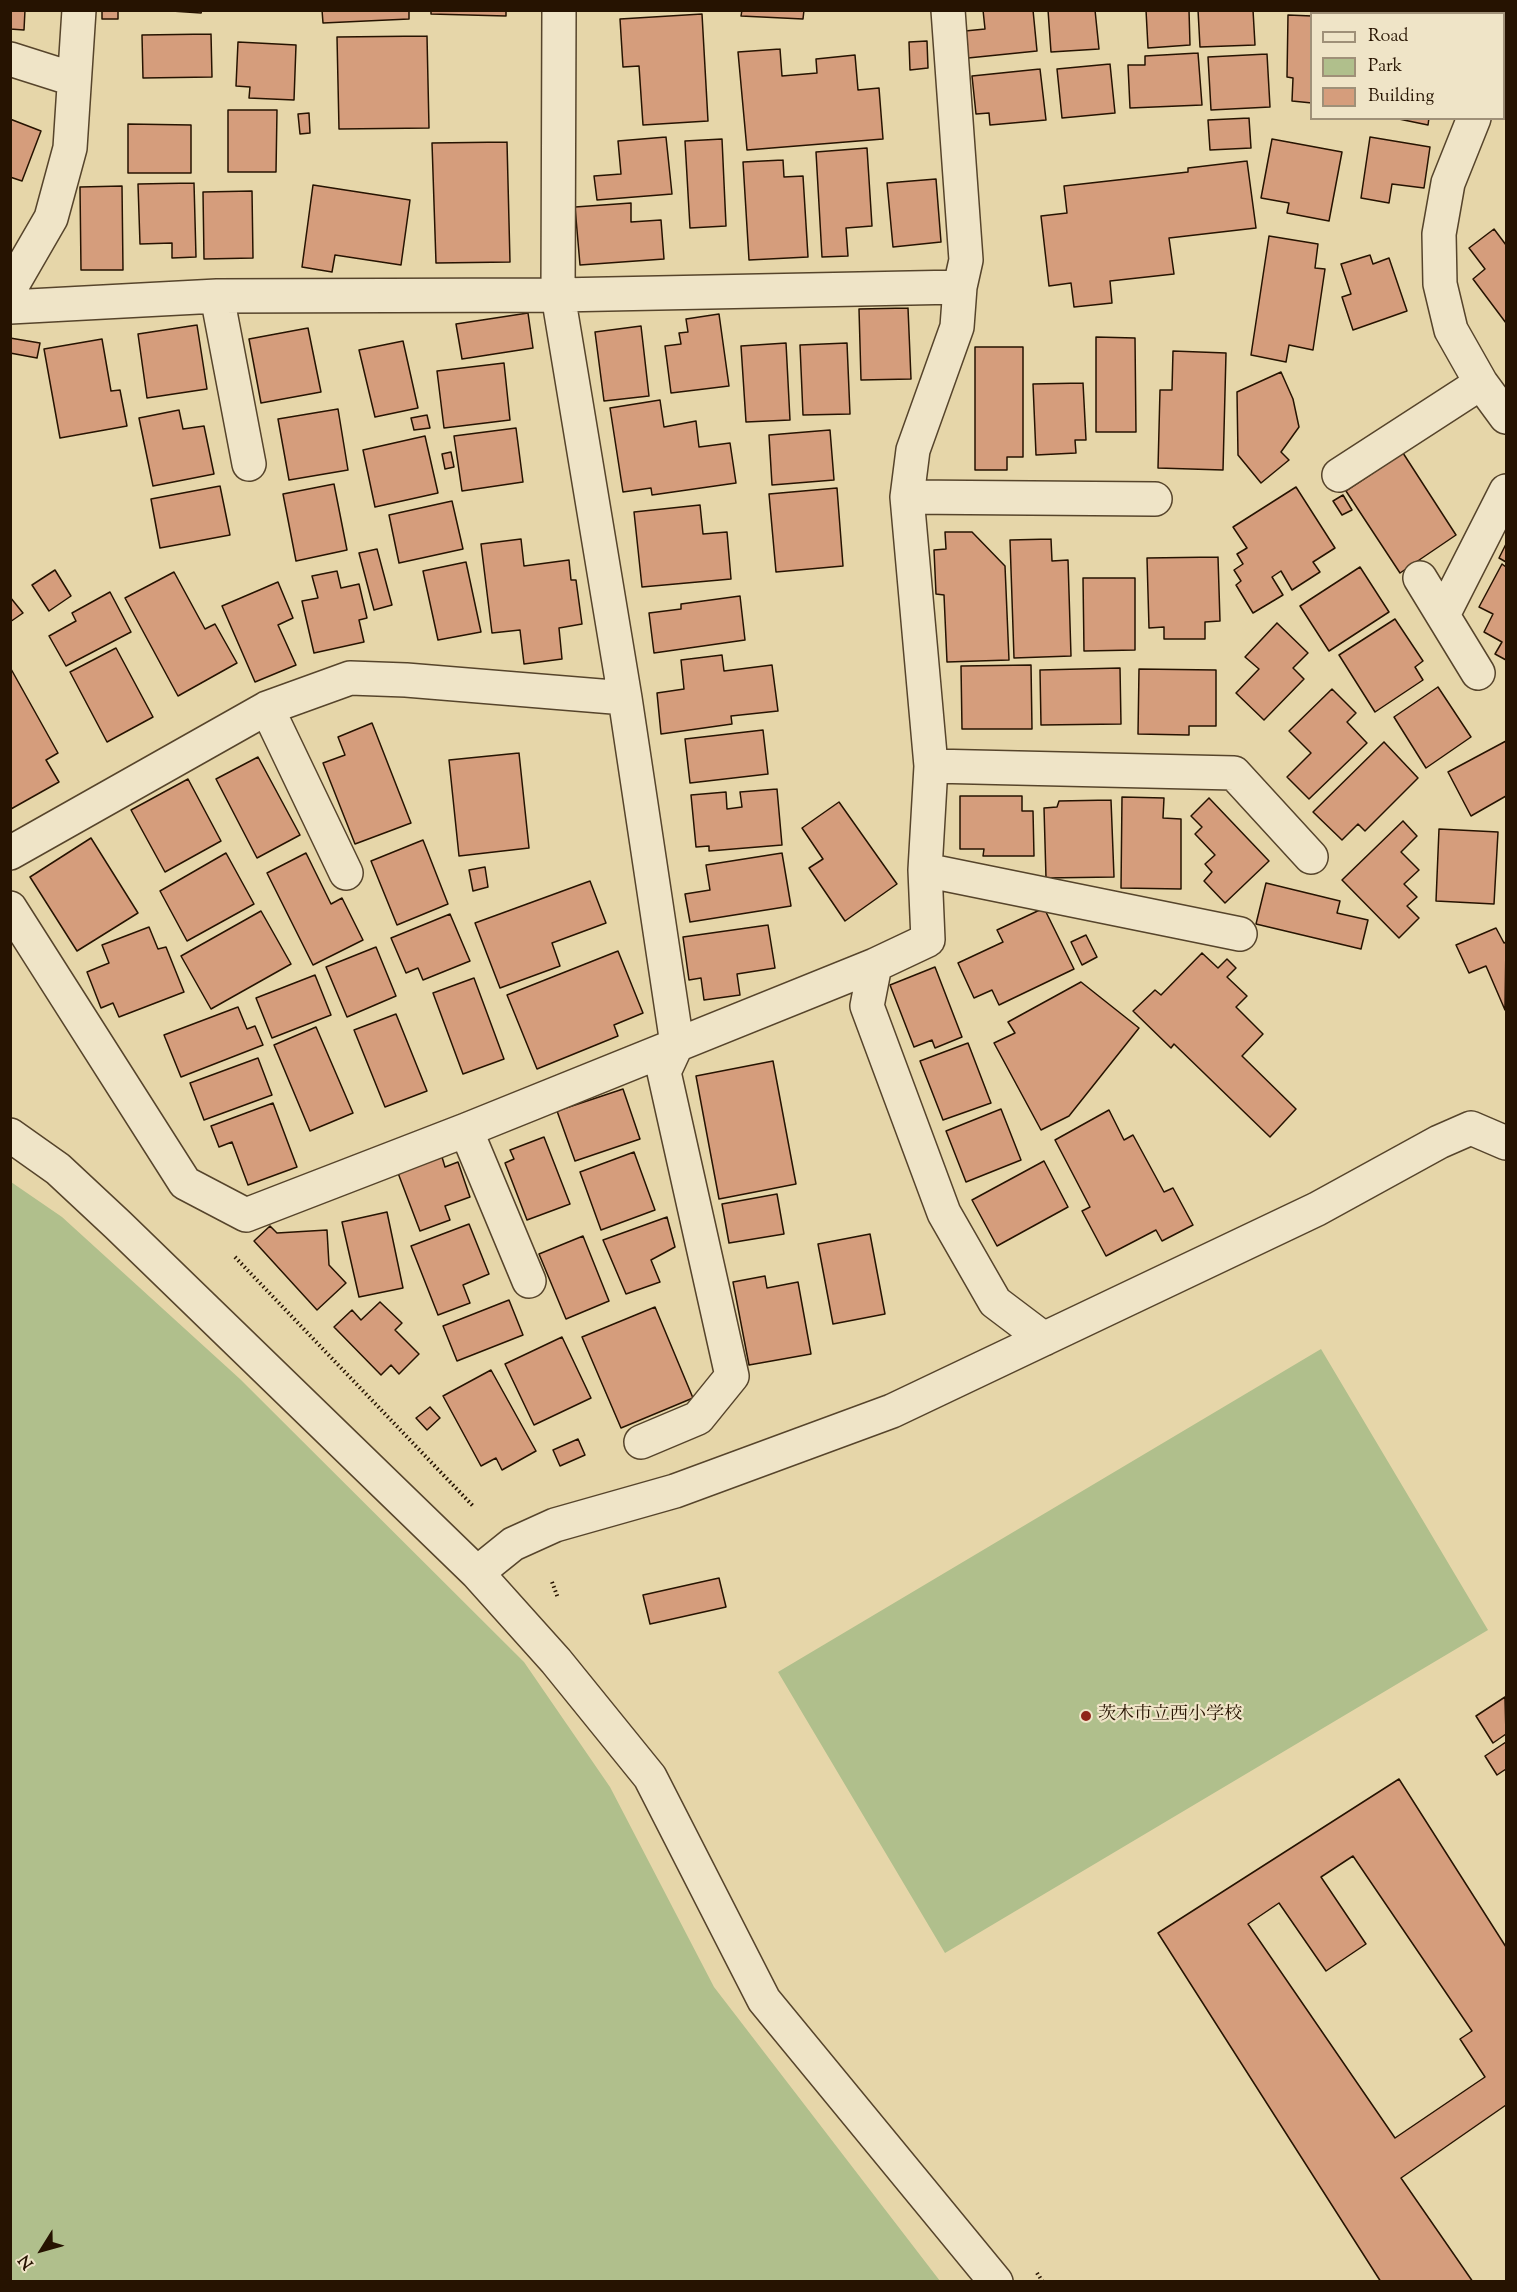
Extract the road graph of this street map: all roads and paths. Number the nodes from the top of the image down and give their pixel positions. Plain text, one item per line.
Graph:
1 (79, 10) edge
2 (559, 10) edge
3 (948, 10) edge
4 (10, 59) edge
5 (74, 79) junction
6 (1473, 120) edge
7 (960, 287) junction
8 (10, 289) edge
9 (558, 295) junction
10 (217, 296) junction
11 (10, 307) edge
12 (1481, 383) junction
13 (1506, 417) edge
14 (249, 464) dead end
15 (1339, 475) dead end
16 (1506, 492) edge
17 (907, 497) junction
18 (1155, 499) dead end
19 (1420, 579) dead end
20 (1443, 615) junction
21 (1478, 673) dead end
22 (625, 698) junction
23 (267, 708) junction
24 (931, 766) junction
25 (10, 853) edge
26 (1311, 857) dead end
27 (925, 870) junction
28 (346, 873) dead end
29 (10, 908) edge
30 (1240, 934) dead end
31 (875, 965) junction
32 (677, 1044) junction
33 (466, 1130) junction
34 (10, 1135) edge
35 (1506, 1143) edge
36 (231, 1253) dead end
37 (529, 1281) dead end
38 (1044, 1340) junction
39 (641, 1442) dead end
40 (474, 1507) dead end
41 (477, 1573) junction
42 (552, 1582) dead end
43 (560, 1605) dead end
44 (1030, 2264) dead end
45 (996, 2282) edge
46 (1043, 2282) edge

1 - 5 street
2 - 9 street
3 - 7 street
4 - 5 street
5 - 8 street
6 - 12 street
7 - 9 street
7 - 17 street
9 - 10 street
9 - 22 street
10 - 11 street
10 - 14 street
12 - 13 street
12 - 15 street
16 - 20 street
17 - 18 street
17 - 24 street
19 - 20 street
20 - 21 street
22 - 23 street
22 - 32 street
23 - 25 street
23 - 28 street
24 - 26 street
24 - 27 street
27 - 30 street
27 - 31 street
29 - 33 street
31 - 32 street
31 - 38 street
32 - 33 street
32 - 39 street
33 - 37 street
34 - 41 street
35 - 38 street
36 - 40 path
38 - 41 street
41 - 45 street
42 - 43 path
44 - 46 path

